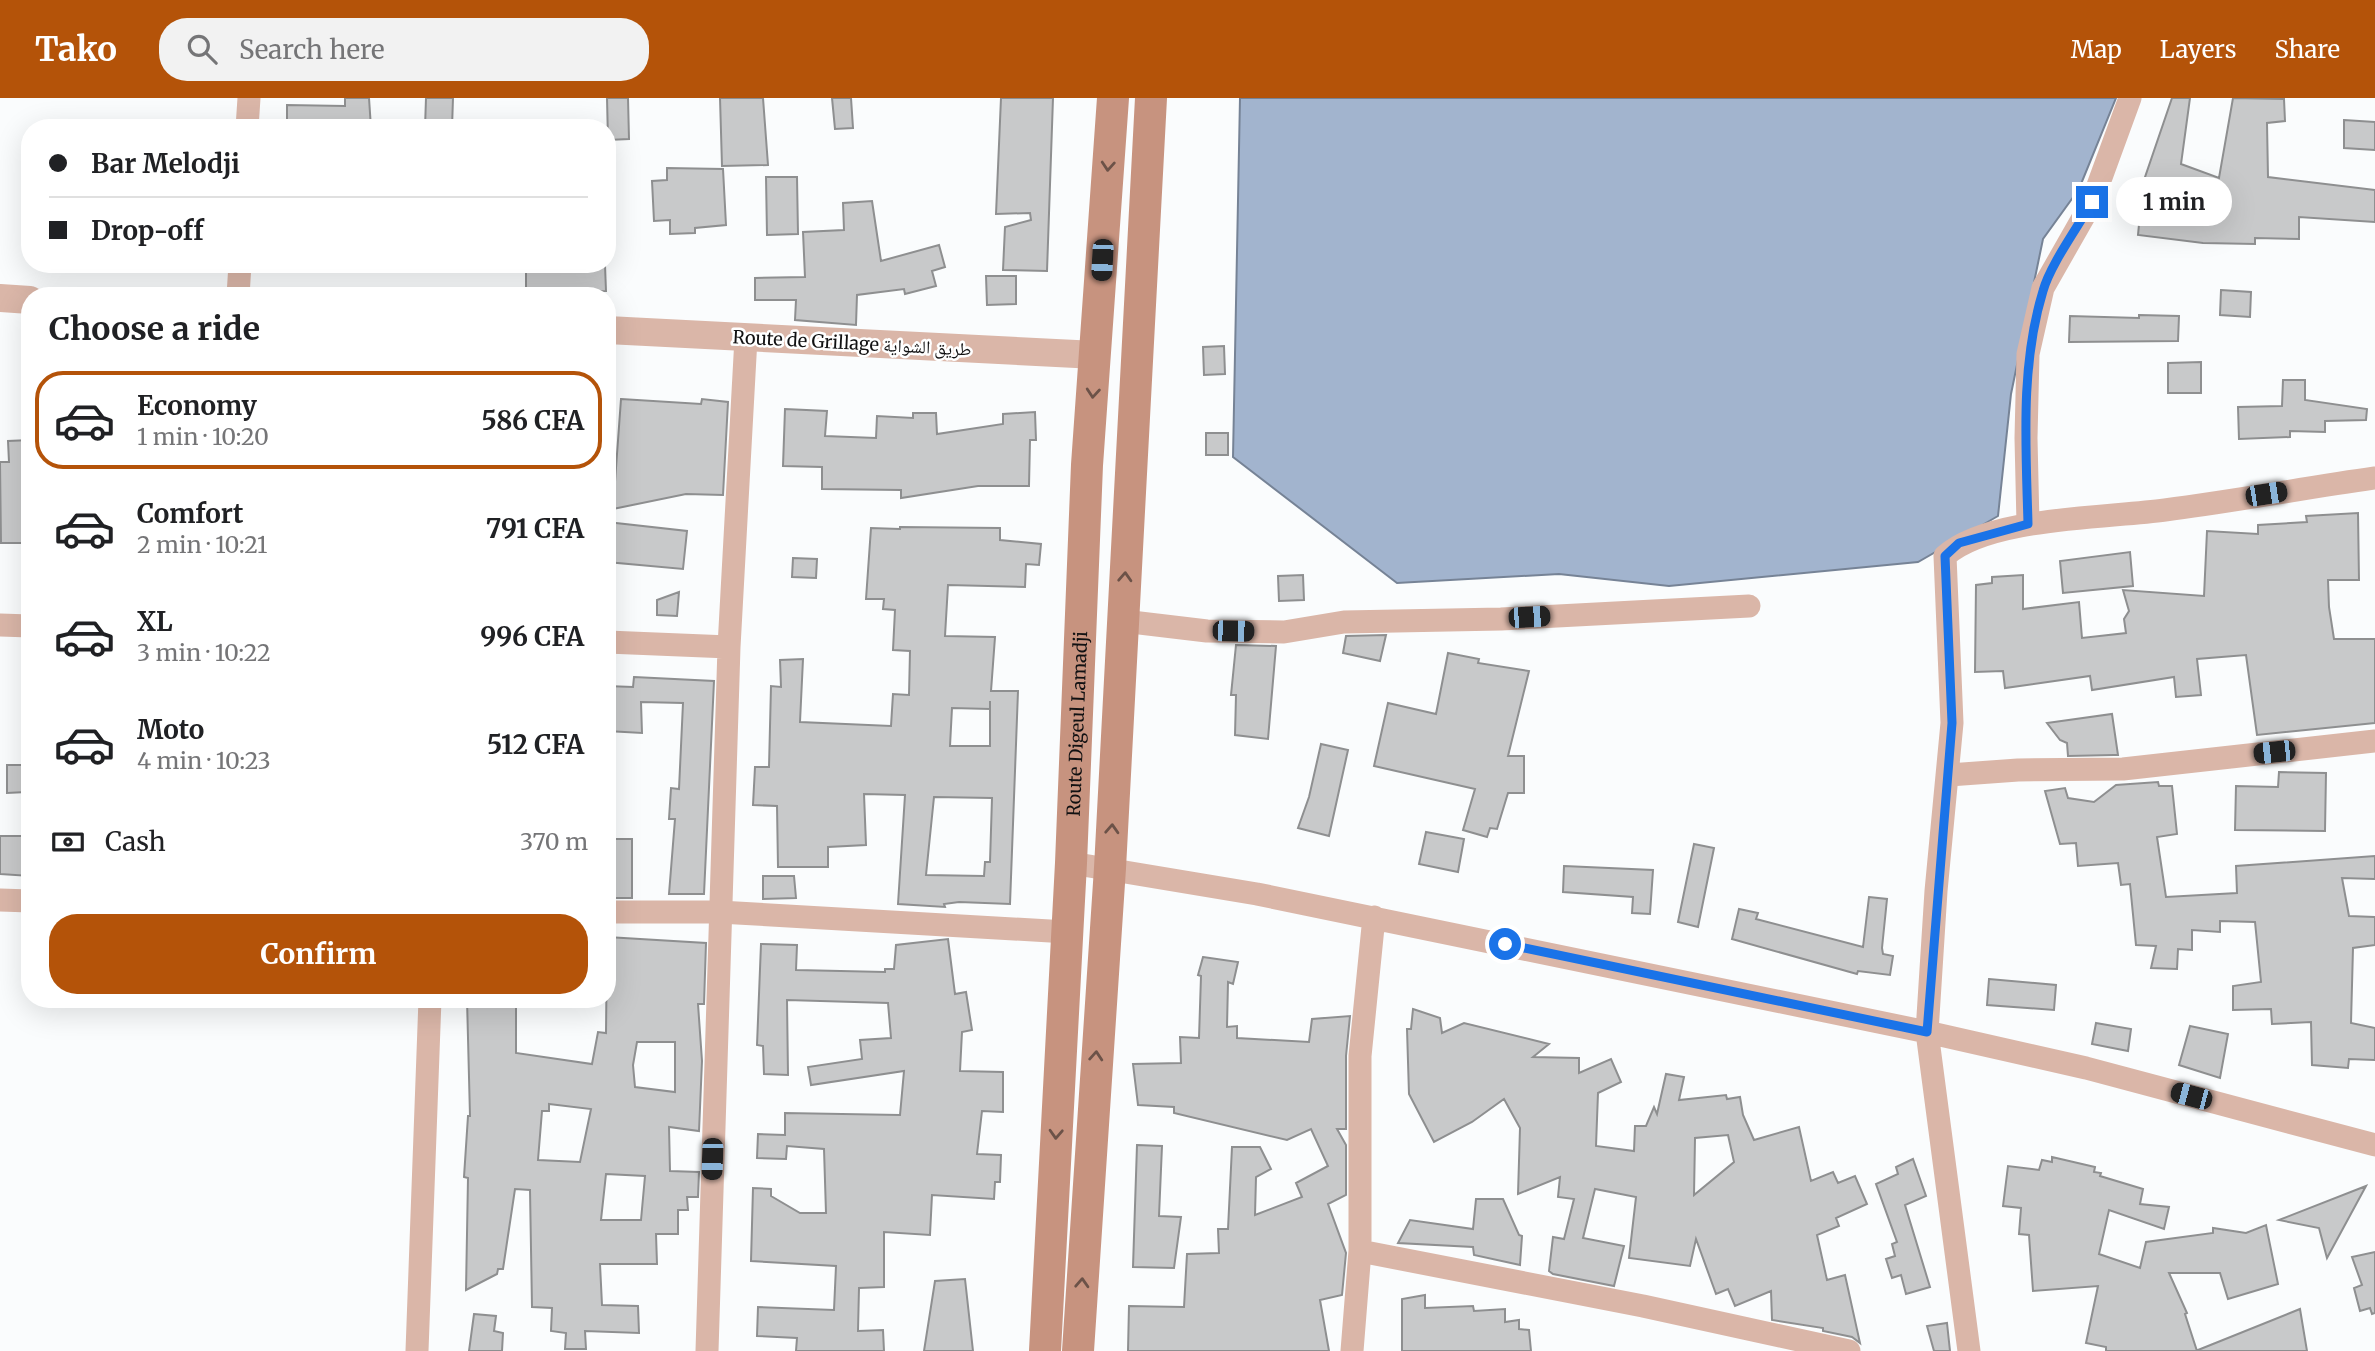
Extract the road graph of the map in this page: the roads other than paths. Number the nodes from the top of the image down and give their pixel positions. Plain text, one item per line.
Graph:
1 (249, 98) edge
2 (1113, 98) edge
3 (1151, 98) edge
4 (2130, 98) edge
5 (248, 119) edge
6 (0, 298) edge
7 (21, 299) edge
8 (616, 331) edge
9 (746, 338) junction
10 (1096, 355) junction
11 (2375, 478) edge
12 (2028, 524) junction
13 (1749, 606) dead end
14 (1123, 621) junction
15 (0, 625) edge
16 (21, 626) edge
17 (616, 642) edge
18 (729, 647) junction
19 (2375, 741) edge
20 (1949, 775) junction
21 (1071, 863) junction
22 (1110, 868) junction
23 (0, 900) edge
24 (21, 901) edge
25 (616, 912) edge
26 (719, 912) junction
27 (1374, 917) junction
28 (1068, 932) junction
29 (430, 1008) edge
30 (1927, 1032) junction
31 (2375, 1145) edge
32 (1360, 1251) junction
33 (417, 1351) edge
34 (707, 1351) edge
35 (1045, 1351) edge
36 (1078, 1351) edge
37 (1352, 1351) edge
38 (1849, 1351) edge
39 (1969, 1351) edge

1 - 5 street
2 -> 10 main road, Route Digeul Lamadji
14 -> 3 main road
4 - 12 street
6 - 7 street
8 - 9 street, Route de Grillage طريق الشواية
9 - 10 street, Route de Grillage طريق الشواية
9 - 18 street
10 -> 21 main road, Route Digeul Lamadji
11 - 12 street
12 - 20 street
13 - 14 street
22 -> 14 main road
15 - 16 street
17 - 18 street
18 - 26 street
19 - 20 street
20 - 30 street
21 - 22 street
21 - 28 main road, Route Digeul Lamadji
22 - 27 street
36 -> 22 main road
23 - 24 street
25 - 26 street
26 - 28 street
26 - 34 street
27 - 30 street
27 - 32 street
28 -> 35 main road, Route Digeul Lamadji
29 - 33 street
30 - 31 street
30 - 39 street
32 - 37 street
32 - 38 street

